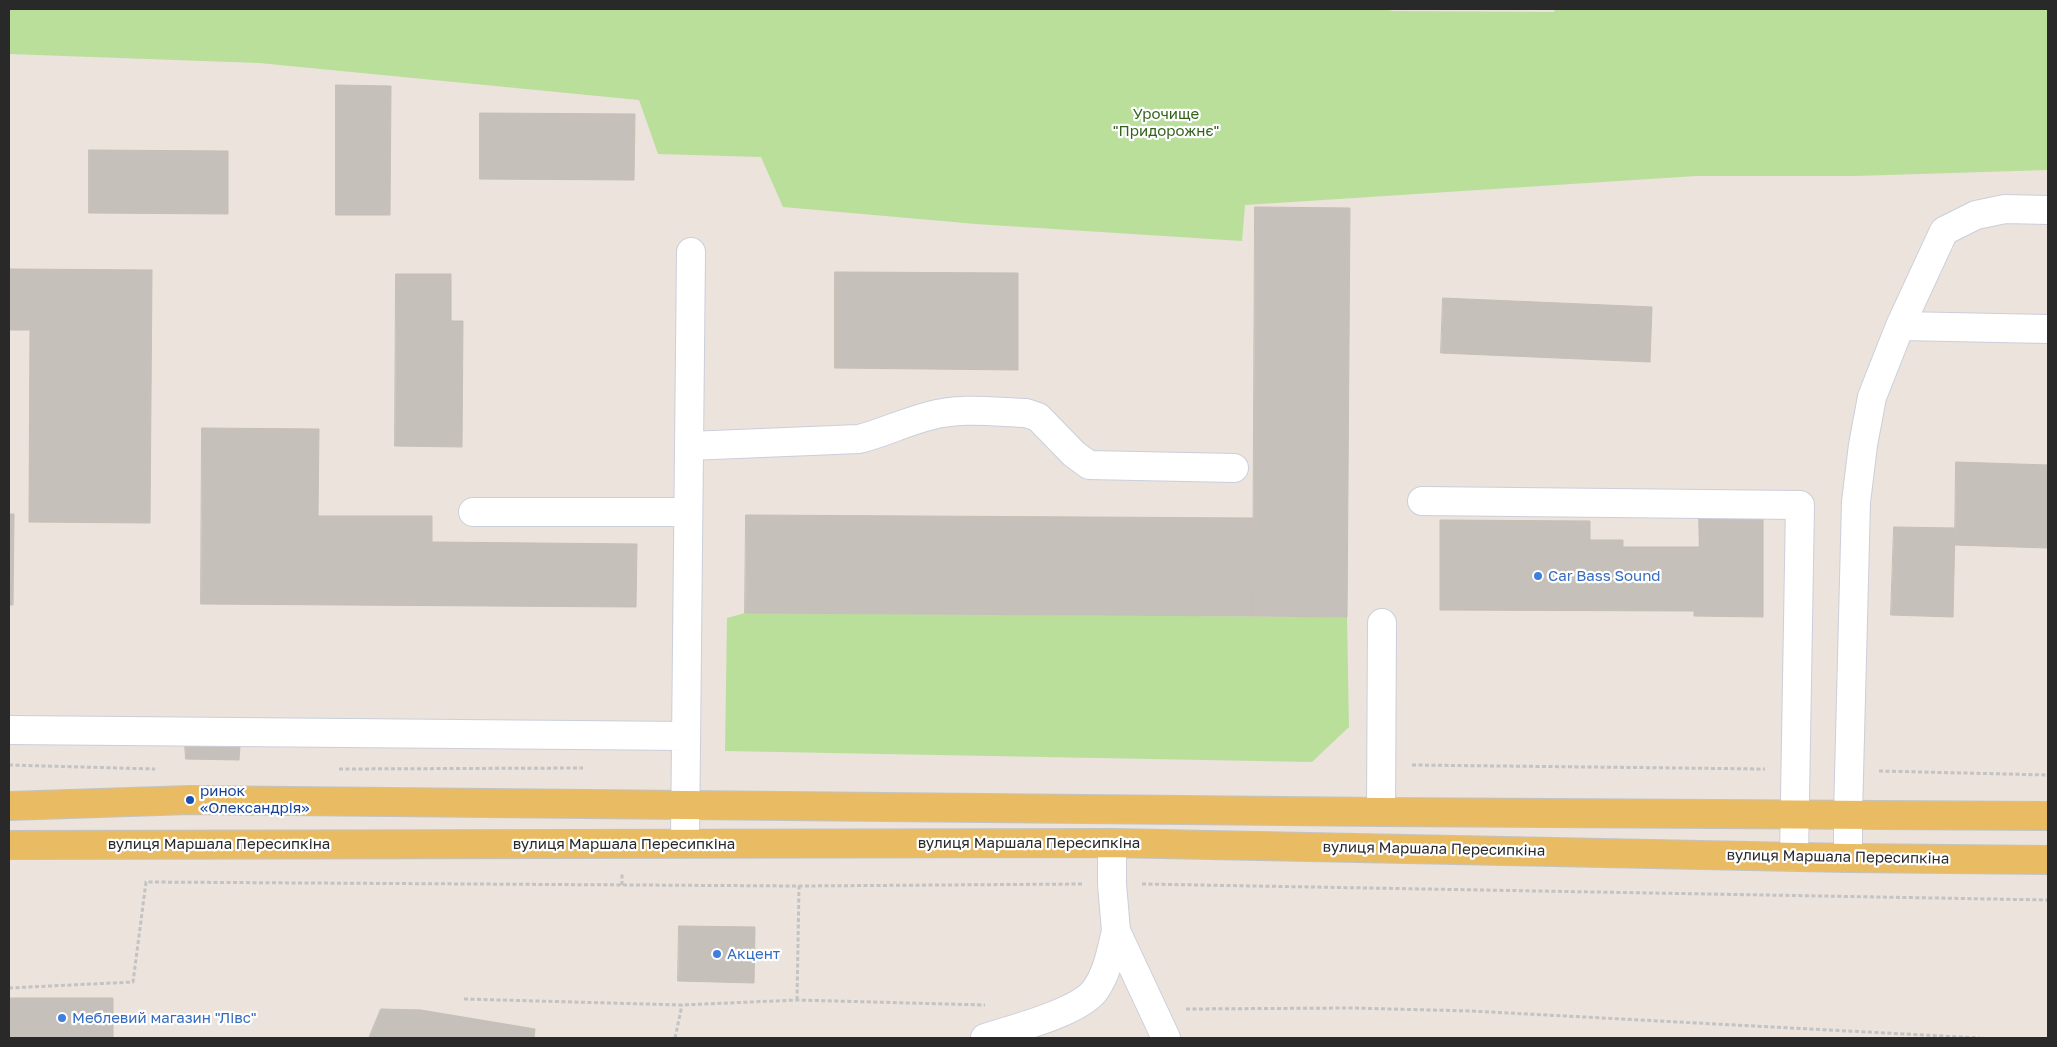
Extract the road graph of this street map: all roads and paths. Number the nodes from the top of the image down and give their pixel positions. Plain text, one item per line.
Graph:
1 (2048, 210) edge
2 (691, 252) dead end
3 (1900, 326) junction
4 (2048, 329) edge
5 (689, 446) junction
6 (1234, 468) dead end
7 (1422, 501) dead end
8 (473, 512) dead end
9 (688, 512) junction
10 (1382, 623) dead end
11 (9, 730) edge
12 (686, 736) junction
13 (1381, 764) junction
14 (9, 765) edge
15 (586, 768) dead end
16 (162, 769) dead end
17 (339, 769) dead end
18 (1796, 770) junction
19 (1849, 771) junction
20 (2048, 775) edge
21 (685, 805) junction
22 (9, 806) edge
23 (1381, 812) junction
24 (1795, 815) junction
25 (1848, 815) junction
26 (2048, 816) edge
27 (1112, 842) junction
28 (685, 844) junction
29 (9, 845) edge
30 (1794, 857) junction
31 (1848, 858) junction
32 (2048, 860) edge
33 (1112, 884) junction
34 (799, 886) junction
35 (2048, 900) edge
36 (1116, 930) junction
37 (9, 988) edge
38 (464, 999) dead end
39 (797, 1000) junction
40 (682, 1005) junction
41 (986, 1005) dead end
42 (1154, 1009) junction
43 (675, 1038) edge
44 (985, 1038) edge
45 (1166, 1038) edge
46 (1980, 1038) edge

1 - 3 lane
2 - 5 lane
3 - 4 lane
3 - 19 lane
5 - 6 lane
5 - 9 lane
7 - 18 lane
8 - 9 lane
9 - 12 lane
10 - 13 lane
11 - 12 lane
12 - 21 lane
13 - 18 path
13 - 23 lane
14 - 16 path
15 - 17 path
18 - 24 lane
19 - 20 path
19 - 25 lane
21 - 22 main road
21 - 23 main road
21 - 28 lane
23 - 24 main road
24 - 25 main road
24 - 30 lane
25 - 26 main road
25 - 31 lane
27 - 28 main road, вулиця Маршала Пересипкіна
27 - 30 main road, вулиця Маршала Пересипкіна
27 - 33 lane
28 - 29 main road, вулиця Маршала Пересипкіна
30 - 31 main road, вулиця Маршала Пересипкіна
31 - 32 main road, вулиця Маршала Пересипкіна
33 - 34 path
33 - 35 path
33 - 36 lane
34 - 37 path
34 - 39 path
36 - 42 lane
36 - 44 lane
38 - 40 path
39 - 40 path
39 - 41 path
40 - 43 path
42 - 45 lane
42 - 46 path

